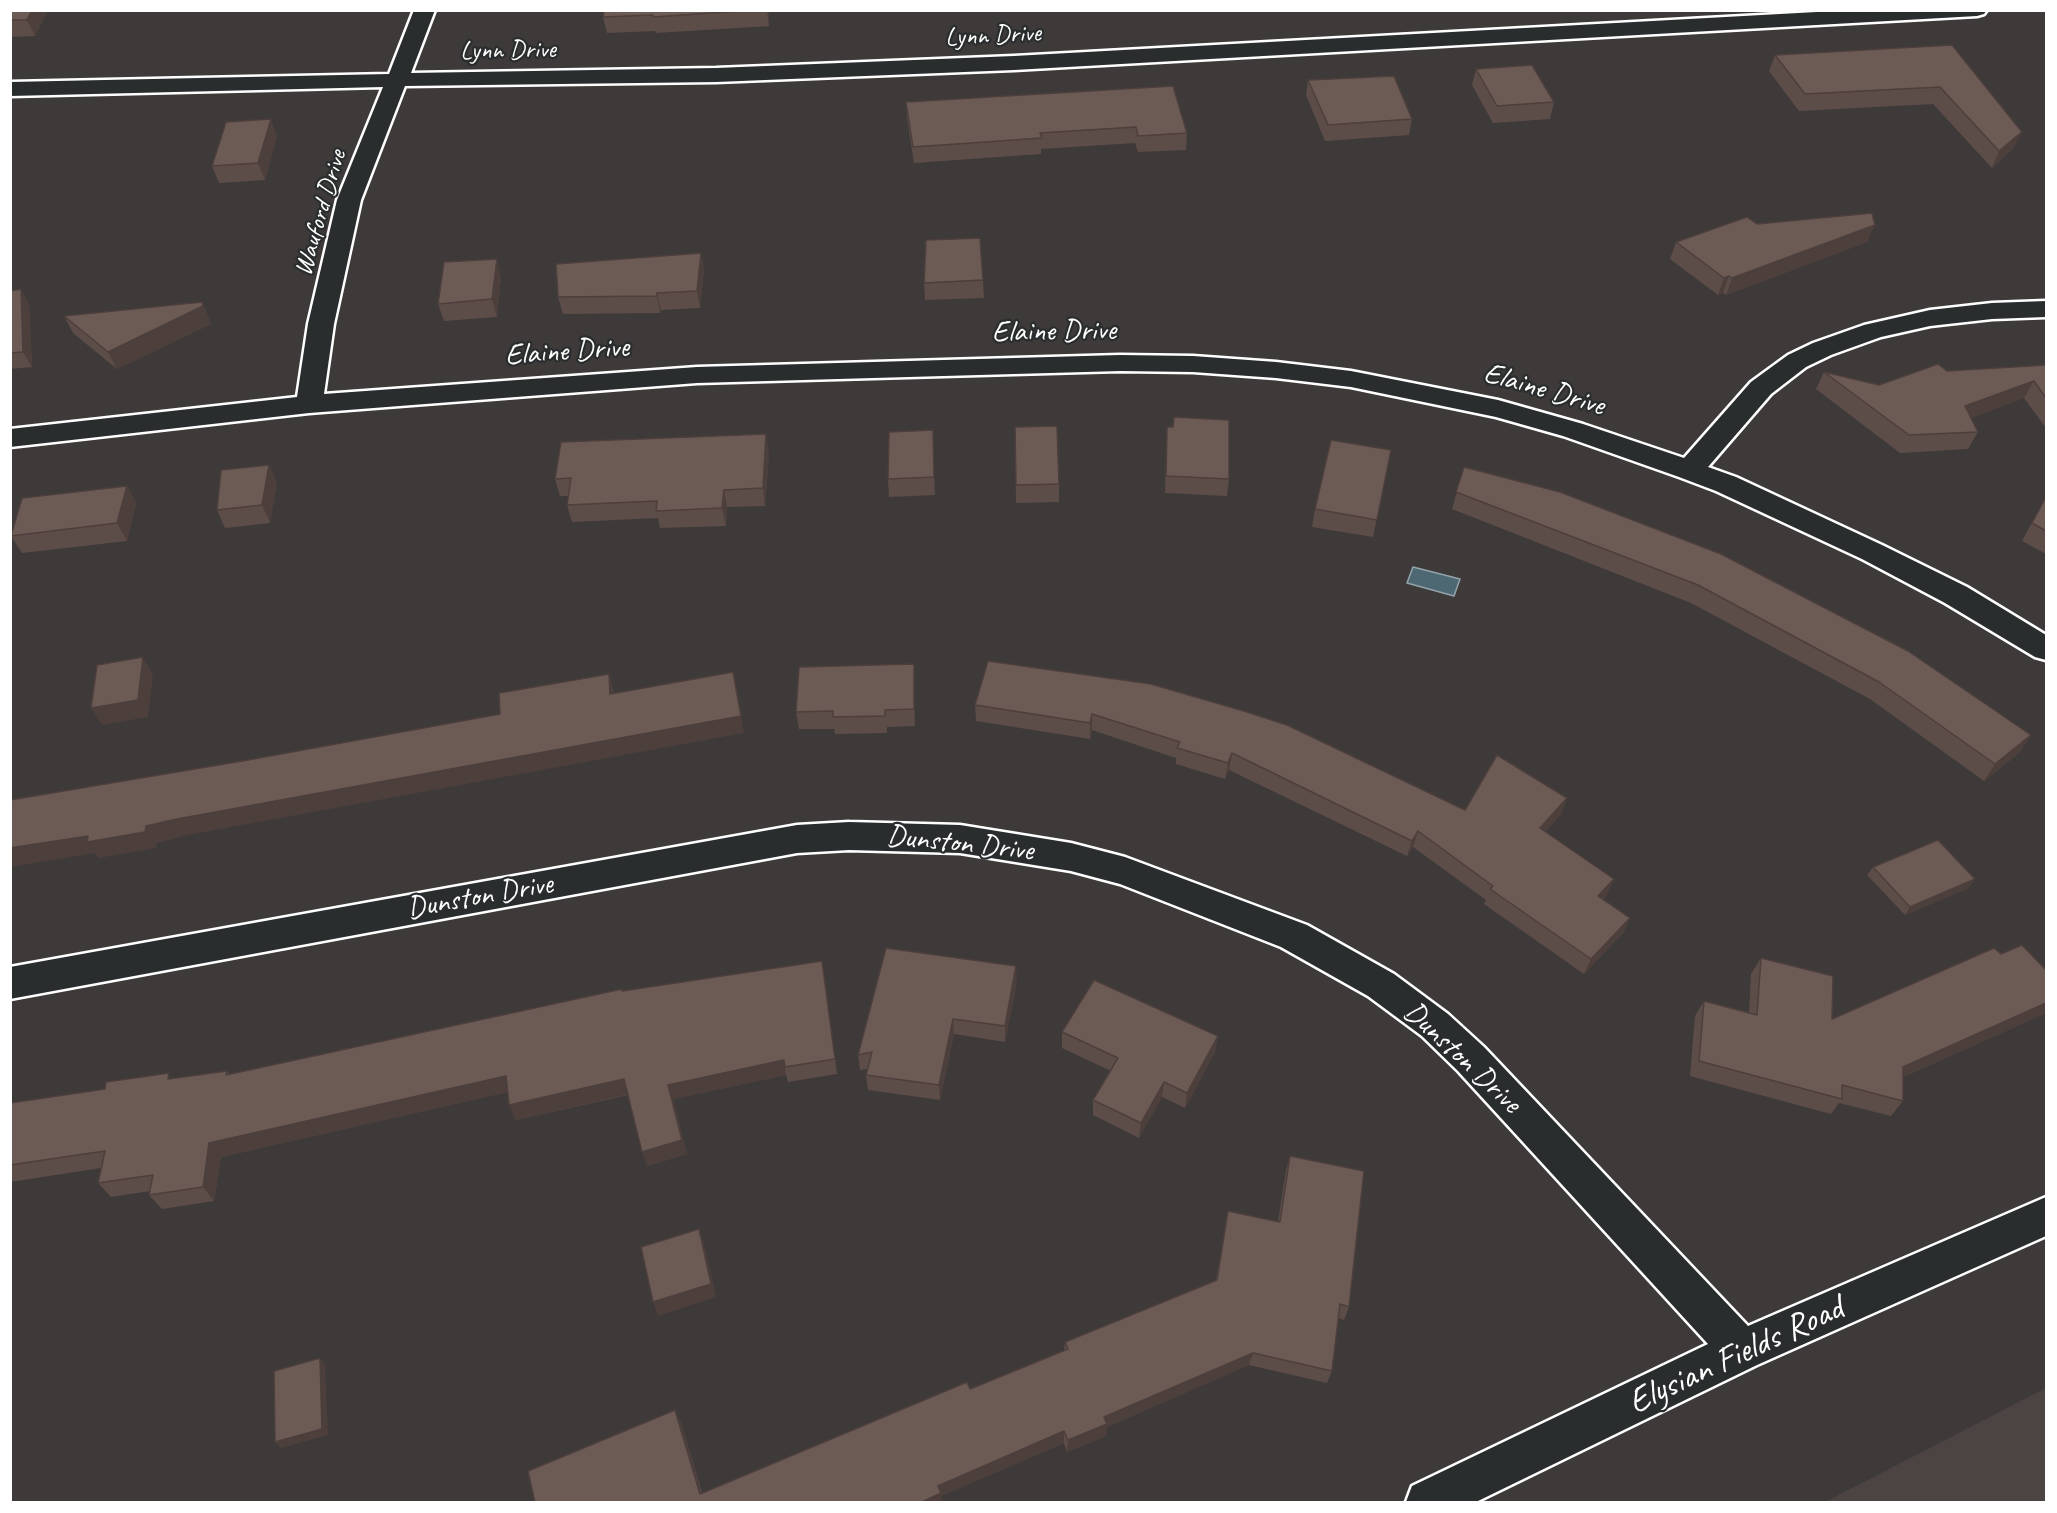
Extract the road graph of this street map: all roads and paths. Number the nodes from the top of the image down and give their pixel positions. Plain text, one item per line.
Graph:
1 (425, 10) edge
2 (1977, 10) edge
3 (1798, 15) edge
4 (397, 80) junction
5 (10, 89) edge
6 (2046, 309) edge
7 (309, 404) junction
8 (10, 438) edge
9 (1689, 470) junction
10 (2046, 649) edge
11 (10, 983) edge
12 (2046, 1216) edge
13 (1742, 1350) junction
14 (1428, 1503) edge

1 - 4 street, Wauford Drive
2 - 3 street, Lynn Drive
3 - 4 street, Lynn Drive
4 - 5 street, Lynn Drive
4 - 7 street, Wauford Drive
6 - 9 street
7 - 8 street, Elaine Drive
7 - 9 street, Elaine Drive
9 - 10 street, Elaine Drive
11 - 13 street, Dunston Drive
12 - 13 street, Elysian Fields Road
13 - 14 street, Elysian Fields Road

